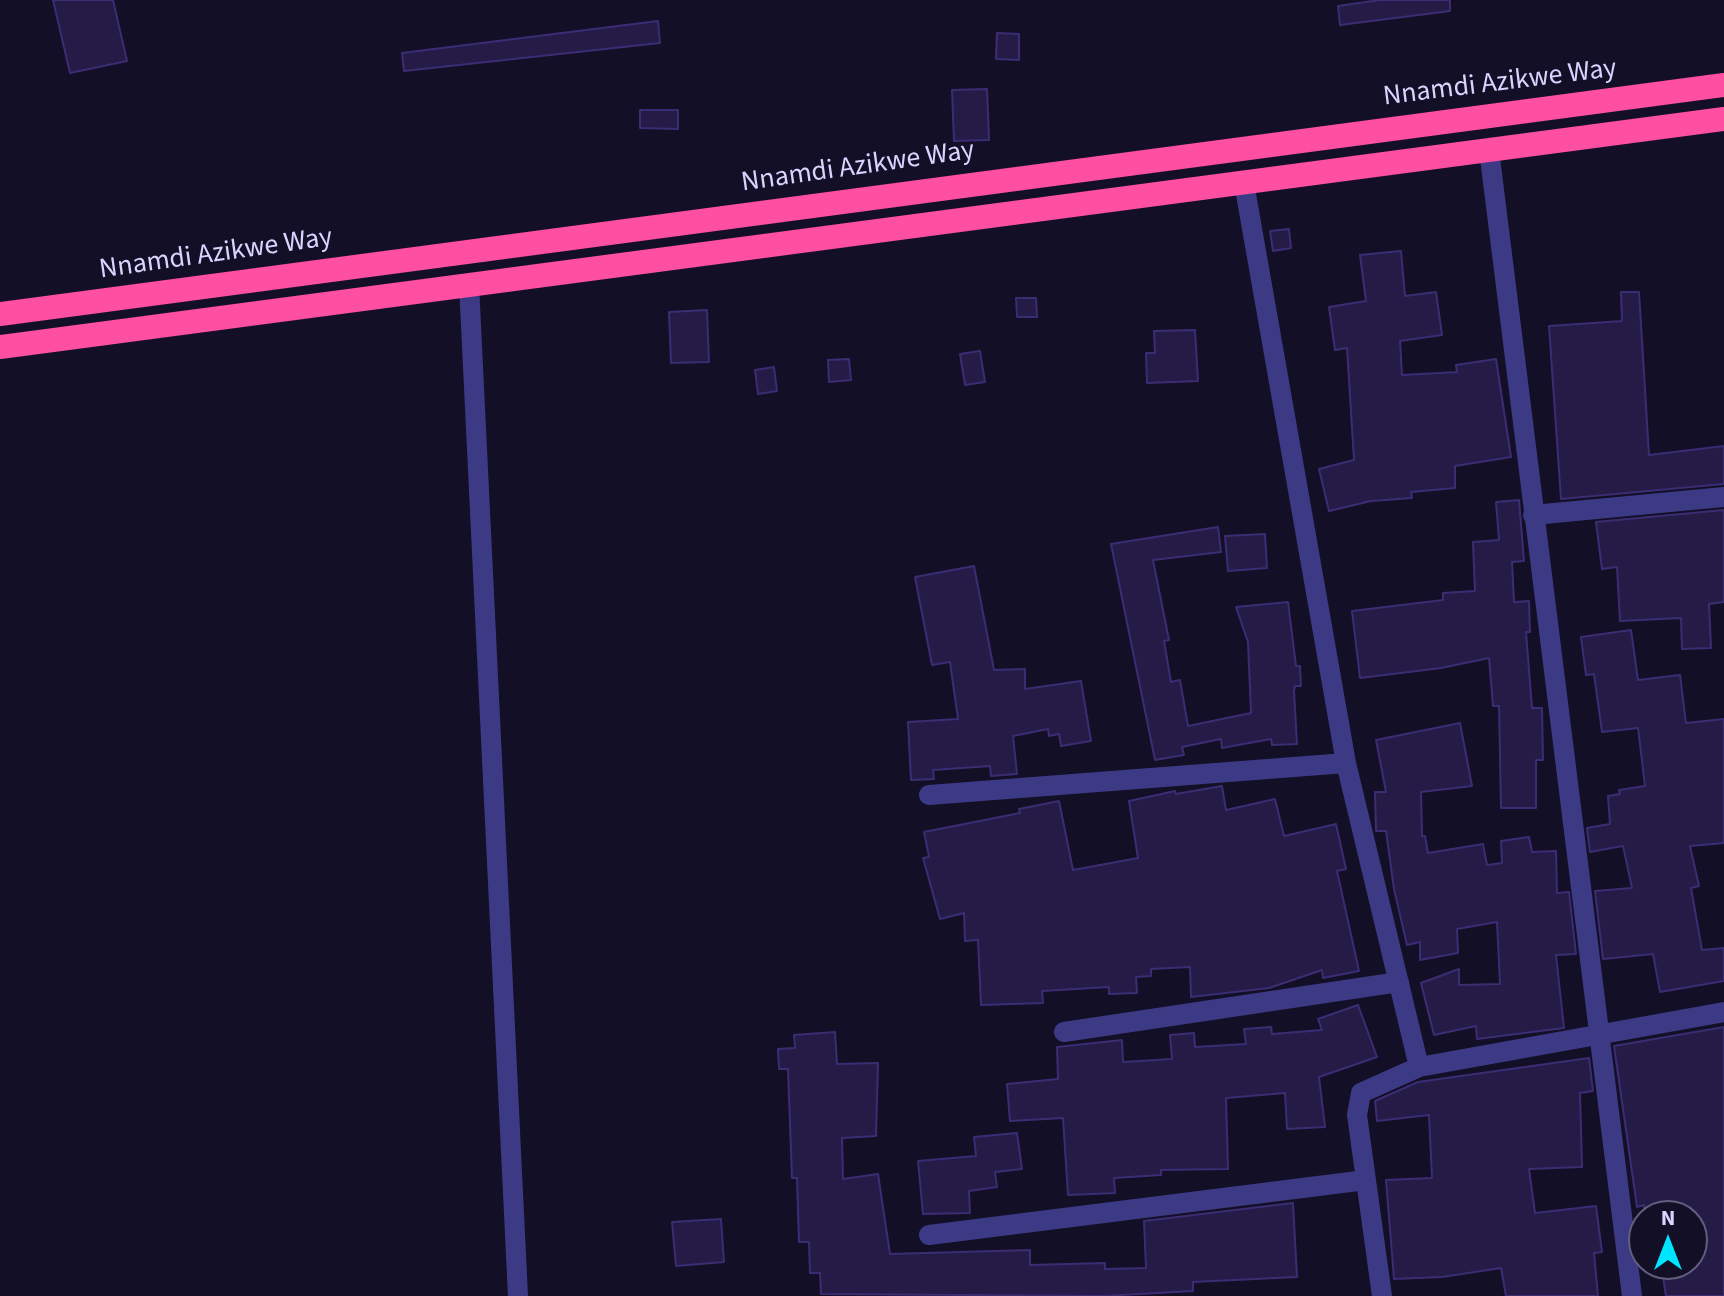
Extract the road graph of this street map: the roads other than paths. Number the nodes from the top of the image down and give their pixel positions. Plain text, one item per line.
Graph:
1 (1724, 85) edge
2 (1724, 119) edge
3 (1489, 150) junction
4 (1244, 183) junction
5 (469, 284) junction
6 (0, 314) edge
7 (0, 347) edge
8 (1724, 497) edge
9 (1533, 515) junction
10 (1346, 763) junction
11 (929, 795) dead end
12 (1399, 982) junction
13 (1724, 1012) edge
14 (1064, 1032) dead end
15 (1598, 1037) junction
16 (1419, 1067) junction
17 (1366, 1180) junction
18 (929, 1235) dead end
19 (518, 1296) edge
20 (1382, 1296) edge
21 (1632, 1296) edge

1 - 6 highway, Nnamdi Azikwe Way
2 - 3 highway
3 - 4 highway
3 - 9 street
4 - 5 highway
4 - 10 street
5 - 7 highway
5 - 19 street
8 - 9 street
9 - 15 street
10 - 11 street
10 - 12 street
12 - 14 street
12 - 16 street
13 - 15 street
15 - 16 street
15 - 21 street
16 - 17 street
17 - 18 street
17 - 20 street

